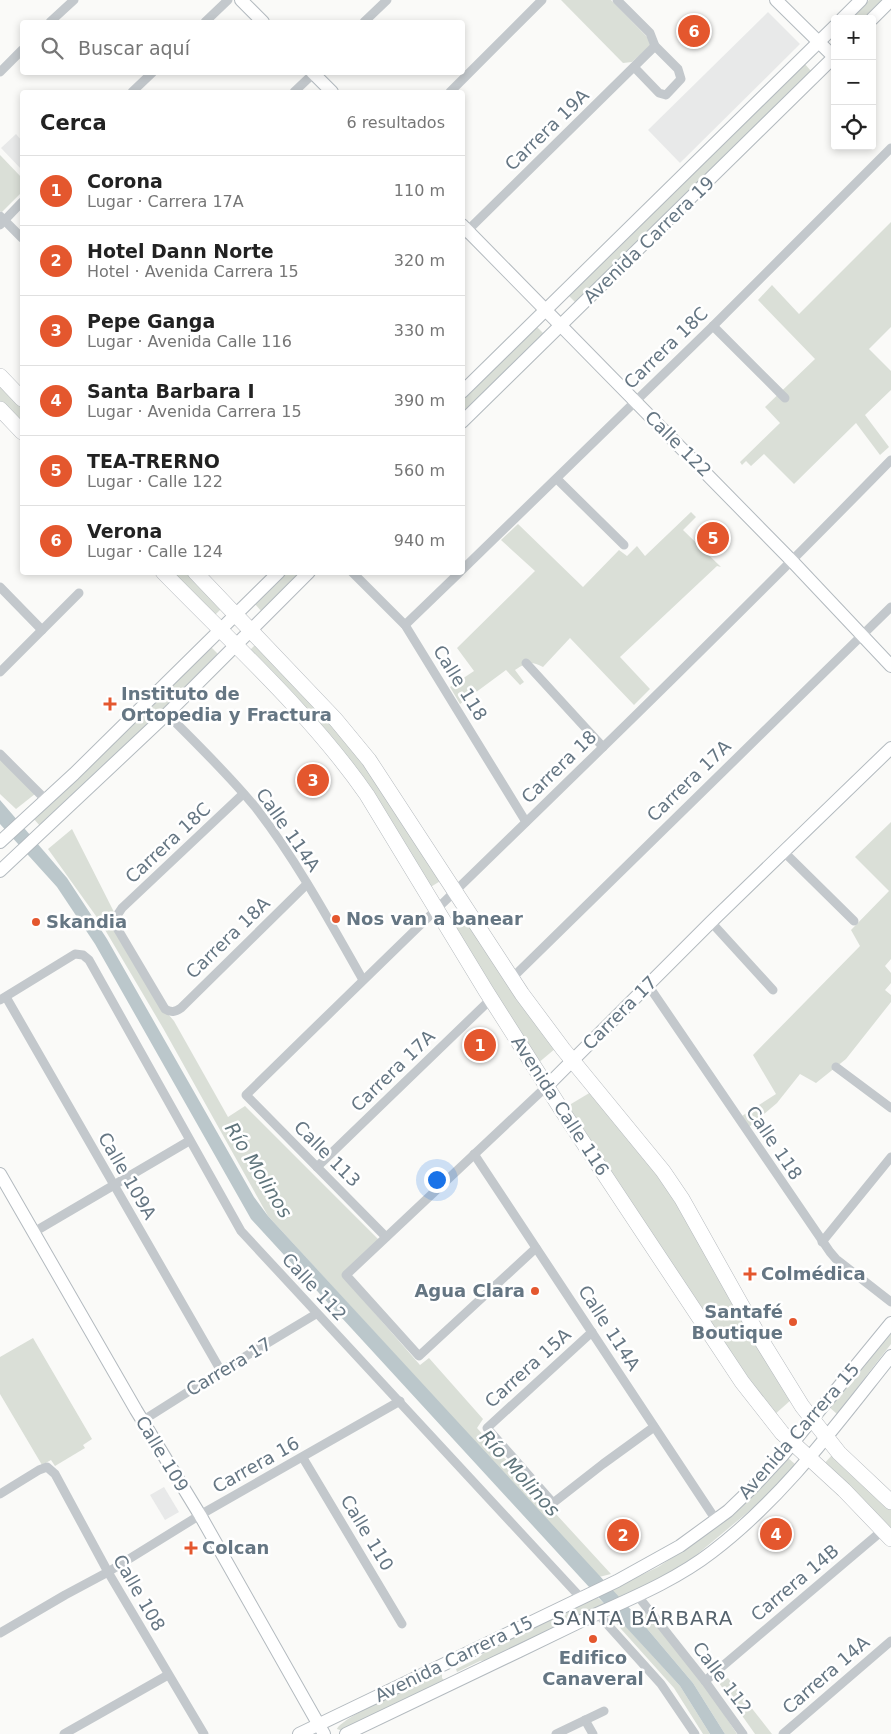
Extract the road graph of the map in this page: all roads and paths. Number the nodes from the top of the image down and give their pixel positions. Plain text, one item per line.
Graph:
1 (74, 0) edge
2 (228, 0) edge
3 (241, 0) edge
4 (387, 0) edge
5 (542, 0) edge
6 (617, 0) edge
7 (776, 0) edge
8 (861, 0) edge
9 (891, 0) edge
10 (846, 15) edge
11 (876, 15) edge
12 (52, 20) edge
13 (206, 20) edge
14 (261, 20) edge
15 (366, 20) edge
16 (831, 30) edge
17 (819, 42) junction
18 (655, 46) junction
19 (20, 52) edge
20 (831, 53) edge
21 (831, 59) edge
22 (634, 67) junction
23 (0, 72) edge
24 (150, 75) edge
25 (311, 75) edge
26 (315, 75) edge
27 (134, 90) edge
28 (296, 90) edge
29 (330, 90) edge
30 (452, 90) edge
31 (891, 148) edge
32 (20, 204) edge
33 (2, 220) edge
34 (465, 229) edge
35 (465, 231) edge
36 (20, 236) edge
37 (546, 310) junction
38 (561, 326) junction
39 (713, 326) junction
40 (0, 376) edge
41 (465, 389) edge
42 (20, 397) edge
43 (785, 398) dead end
44 (635, 401) junction
45 (0, 409) edge
46 (465, 419) edge
47 (20, 428) edge
48 (891, 460) edge
49 (557, 478) junction
50 (624, 545) dead end
51 (792, 561) junction
52 (465, 567) edge
53 (166, 575) edge
54 (198, 575) edge
55 (276, 575) edge
56 (306, 575) edge
57 (355, 575) edge
58 (457, 575) edge
59 (0, 587) edge
60 (79, 593) dead end
61 (891, 607) edge
62 (236, 614) junction
63 (405, 625) junction
64 (42, 630) junction
65 (221, 630) junction
66 (251, 630) junction
67 (861, 636) junction
68 (236, 645) junction
69 (526, 664) dead end
70 (891, 666) edge
71 (0, 672) edge
72 (167, 714) junction
73 (603, 747) junction
74 (891, 748) edge
75 (0, 754) edge
76 (243, 794) junction
77 (46, 800) junction
78 (526, 822) junction
79 (2, 839) edge
80 (784, 852) junction
81 (0, 871) edge
82 (307, 884) junction
83 (456, 891) junction
84 (437, 909) junction
85 (854, 921) dead end
86 (712, 922) junction
87 (511, 979) junction
88 (363, 980) junction
89 (648, 985) junction
90 (773, 990) dead end
91 (3, 999) edge
92 (491, 999) junction
93 (170, 1012) joint
94 (572, 1061) junction
95 (836, 1067) dead end
96 (547, 1086) junction
97 (246, 1094) joint
98 (891, 1108) edge
99 (189, 1141) junction
100 (474, 1154) junction
101 (891, 1157) edge
102 (317, 1167) junction
103 (0, 1174) edge
104 (114, 1184) junction
105 (34, 1232) junction
106 (386, 1237) junction
107 (822, 1242) junction
108 (536, 1248) junction
109 (346, 1275) joint
110 (891, 1302) edge
111 (316, 1314) junction
112 (891, 1323) edge
113 (592, 1332) junction
114 (891, 1356) edge
115 (221, 1371) junction
116 (400, 1401) junction
117 (812, 1418) junction
118 (142, 1420) junction
119 (654, 1428) junction
120 (826, 1436) junction
121 (792, 1443) junction
122 (303, 1458) junction
123 (808, 1458) junction
124 (0, 1494) edge
125 (891, 1502) edge
126 (200, 1516) junction
127 (716, 1520) junction
128 (887, 1534) edge
129 (108, 1572) junction
130 (586, 1596) junction
131 (634, 1596) junction
132 (602, 1612) junction
133 (402, 1624) dead end
134 (0, 1633) edge
135 (891, 1642) edge
136 (486, 1644) junction
137 (495, 1663) junction
138 (168, 1675) junction
139 (705, 1681) junction
140 (604, 1711) dead end
141 (585, 1720) junction
142 (322, 1729) edge
143 (64, 1734) edge
144 (204, 1734) edge
145 (298, 1734) edge
146 (346, 1734) edge
147 (556, 1734) edge
148 (594, 1734) edge
149 (695, 1734) edge
150 (743, 1734) edge
151 (783, 1734) edge

1 - 12 street
2 - 13 street
3 - 14 main road
4 - 15 street
5 - 30 street
6 - 18 street
7 - 17 main road
8 - 10 main road
9 - 11 main road
16 - 17 main road, Avenida Carrera 19
17 - 20 main road
17 - 37 main road, Avenida Carrera 19
18 - 22 street, Carrera 19A
18 - 22 street
19 - 23 street
21 - 38 main road, Avenida Carrera 19
22 - 34 street, Carrera 19A
24 - 27 street
25 - 28 street
26 - 29 main road
31 - 39 street, Carrera 18C
32 - 33 street
33 - 36 street
35 - 37 main road, Calle 122
37 - 38 main road, Calle 122
37 - 41 main road, Avenida Carrera 19
38 - 44 main road, Calle 122
38 - 46 main road, Avenida Carrera 19
39 - 43 street
39 - 44 street, Carrera 18C
40 - 42 main road
44 - 49 street, Carrera 18C
44 - 51 main road, Calle 122
45 - 47 main road
48 - 51 street, Carrera 18
49 - 50 street
49 - 52 street, Carrera 18C
51 - 67 main road, Calle 122
51 - 73 street, Carrera 18
53 - 65 main road, Avenida Calle 116
54 - 62 main road, Avenida Calle 116
55 - 62 main road
56 - 66 main road
57 - 63 street, Calle 118
58 - 63 street, Carrera 18C
59 - 64 street
60 - 64 street
61 - 67 street, Carrera 17A
62 - 65 main road
62 - 66 main road, Avenida Calle 116
63 - 78 street, Calle 118
64 - 71 street
65 - 68 main road, Avenida Calle 116
65 - 77 main road
66 - 68 main road
66 - 83 main road, Avenida Calle 116
67 - 70 main road, Calle 122
67 - 87 street, Carrera 17A
68 - 72 main road
68 - 84 main road, Avenida Calle 116
69 - 73 street
72 - 76 street, Calle 114A
72 - 81 main road
73 - 78 street, Carrera 18
74 - 80 main road, Carrera 17
75 - 77 street
76 - 82 street, Calle 114A
76 - 93 street, Carrera 18C
77 - 79 main road
78 - 83 street, Carrera 18
80 - 85 street
80 - 86 main road, Carrera 17
82 - 88 street, Calle 114A
82 - 93 street, Carrera 18A
83 - 84 street, Carrera 18
83 - 87 main road, Avenida Calle 116
84 - 88 street, Carrera 18
84 - 92 main road, Avenida Calle 116
86 - 89 main road, Carrera 17
86 - 90 street
87 - 94 main road, Avenida Calle 116
88 - 97 street, Carrera 18
89 - 94 main road, Carrera 17
89 - 107 street, Calle 118
91 - 99 street, Calle 112
91 - 104 street, Calle 109A
92 - 96 main road, Avenida Calle 116
92 - 102 street, Carrera 17A
94 - 96 main road, Carrera 17
94 - 117 main road, Avenida Calle 116
95 - 98 street
96 - 100 street, Carrera 17
96 - 121 main road, Avenida Calle 116
97 - 102 street, Calle 113
99 - 104 street
99 - 111 street, Calle 112
100 - 106 street, Carrera 17
100 - 108 street, Calle 114A
101 - 107 street
102 - 106 street, Calle 113
103 - 105 main road, Calle 109
104 - 105 street
104 - 115 street, Calle 109A
105 - 118 main road, Calle 109
106 - 109 street, Carrera 17
107 - 110 street, Calle 118
108 - 109 street, Calle 112
108 - 113 street, Calle 114A
111 - 115 street, Carrera 17
111 - 116 street, Calle 112
112 - 117 main road, Avenida Carrera 15
113 - 119 street, Calle 114A
113 - 119 street, Carrera 15A
114 - 120 main road, Avenida Carrera 15
115 - 118 street, Carrera 17
116 - 122 street, Carrera 16
116 - 130 street, Calle 112
117 - 120 main road, Avenida Calle 116
117 - 121 main road, Avenida Carrera 15
118 - 126 main road, Calle 109
119 - 127 street, Calle 114A
120 - 123 main road, Avenida Carrera 15
120 - 125 main road, Avenida Calle 116
121 - 123 main road, Avenida Calle 116
121 - 127 main road, Avenida Carrera 15
122 - 126 street, Carrera 16
122 - 133 street, Calle 110
123 - 128 main road, Avenida Calle 116
123 - 131 main road, Avenida Carrera 15
124 - 129 street, Calle 108
126 - 129 street, Carrera 16
126 - 142 main road, Calle 109
127 - 130 main road, Avenida Carrera 15
128 - 139 street, Carrera 14B
129 - 134 street, Carrera 16
129 - 138 street, Calle 108
130 - 136 main road, Avenida Carrera 15
131 - 132 main road, Avenida Carrera 15
131 - 139 street, Calle 112
132 - 137 main road, Avenida Carrera 15
132 - 149 street
135 - 151 street, Carrera 14A
136 - 137 main road
136 - 142 main road, Avenida Carrera 15
137 - 146 main road, Avenida Carrera 15
138 - 143 street
138 - 144 street, Calle 108
139 - 150 street, Calle 112
140 - 141 street
141 - 147 street
141 - 148 street
142 - 145 main road, Avenida Carrera 15

